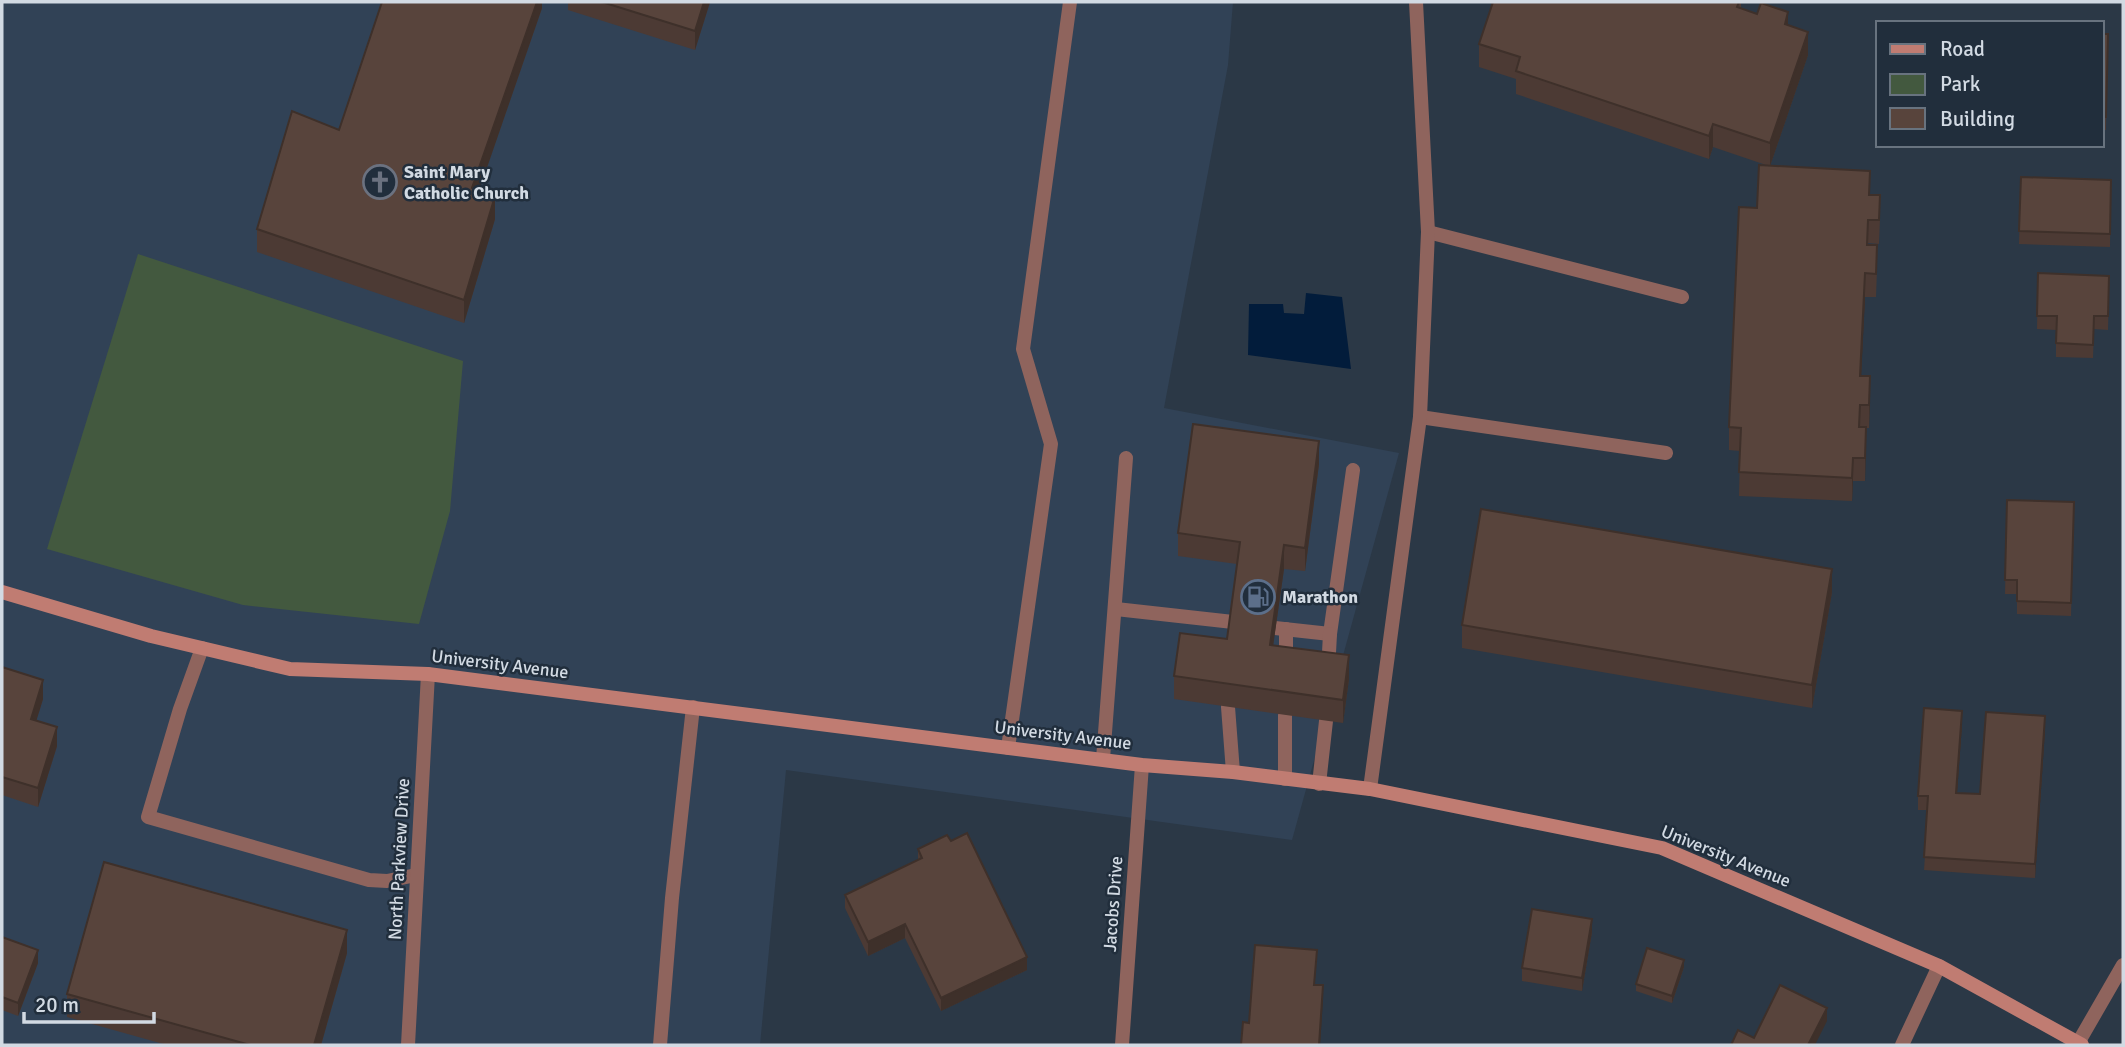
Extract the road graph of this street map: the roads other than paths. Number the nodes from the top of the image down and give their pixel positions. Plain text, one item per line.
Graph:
1 (1070, 2) edge
2 (1416, 2) edge
3 (1428, 232) junction
4 (1682, 297) dead end
5 (1420, 417) junction
6 (1666, 453) dead end
7 (1126, 458) dead end
8 (1353, 470) dead end
9 (2, 592) edge
10 (1116, 609) junction
11 (1224, 626) dead end
12 (1330, 634) junction
13 (202, 648) junction
14 (1286, 670) edge
15 (429, 674) junction
16 (1328, 676) edge
17 (693, 707) junction
18 (1228, 707) edge
19 (1285, 715) edge
20 (1326, 721) edge
21 (1007, 748) junction
22 (1103, 759) junction
23 (1142, 765) junction
24 (1233, 772) junction
25 (1285, 779) junction
26 (1320, 784) junction
27 (1370, 789) junction
28 (416, 876) junction
29 (2123, 965) edge
30 (1939, 966) junction
31 (2080, 1044) edge
32 (408, 1045) edge
33 (660, 1045) edge
34 (1122, 1045) edge
35 (1902, 1045) edge

1 - 21 street
2 - 3 street
3 - 4 street
3 - 5 street
5 - 6 street
5 - 27 street
7 - 10 street
8 - 12 street
9 - 13 street, University Avenue
10 - 11 street
10 - 22 street
12 - 14 street
12 - 16 street
13 - 15 street, University Avenue
13 - 28 street
15 - 17 street, University Avenue
15 - 28 street, North Parkview Drive
17 - 21 street, University Avenue
17 - 33 street
18 - 24 street
19 - 25 street
20 - 26 street
21 - 22 street, University Avenue
22 - 23 street, University Avenue
23 - 24 street, University Avenue
23 - 34 street, Jacobs Drive
24 - 25 street, University Avenue
25 - 26 street, University Avenue
26 - 27 street, University Avenue
27 - 30 street, University Avenue
28 - 32 street, North Parkview Drive
29 - 31 street
30 - 31 street, University Avenue
30 - 35 street

